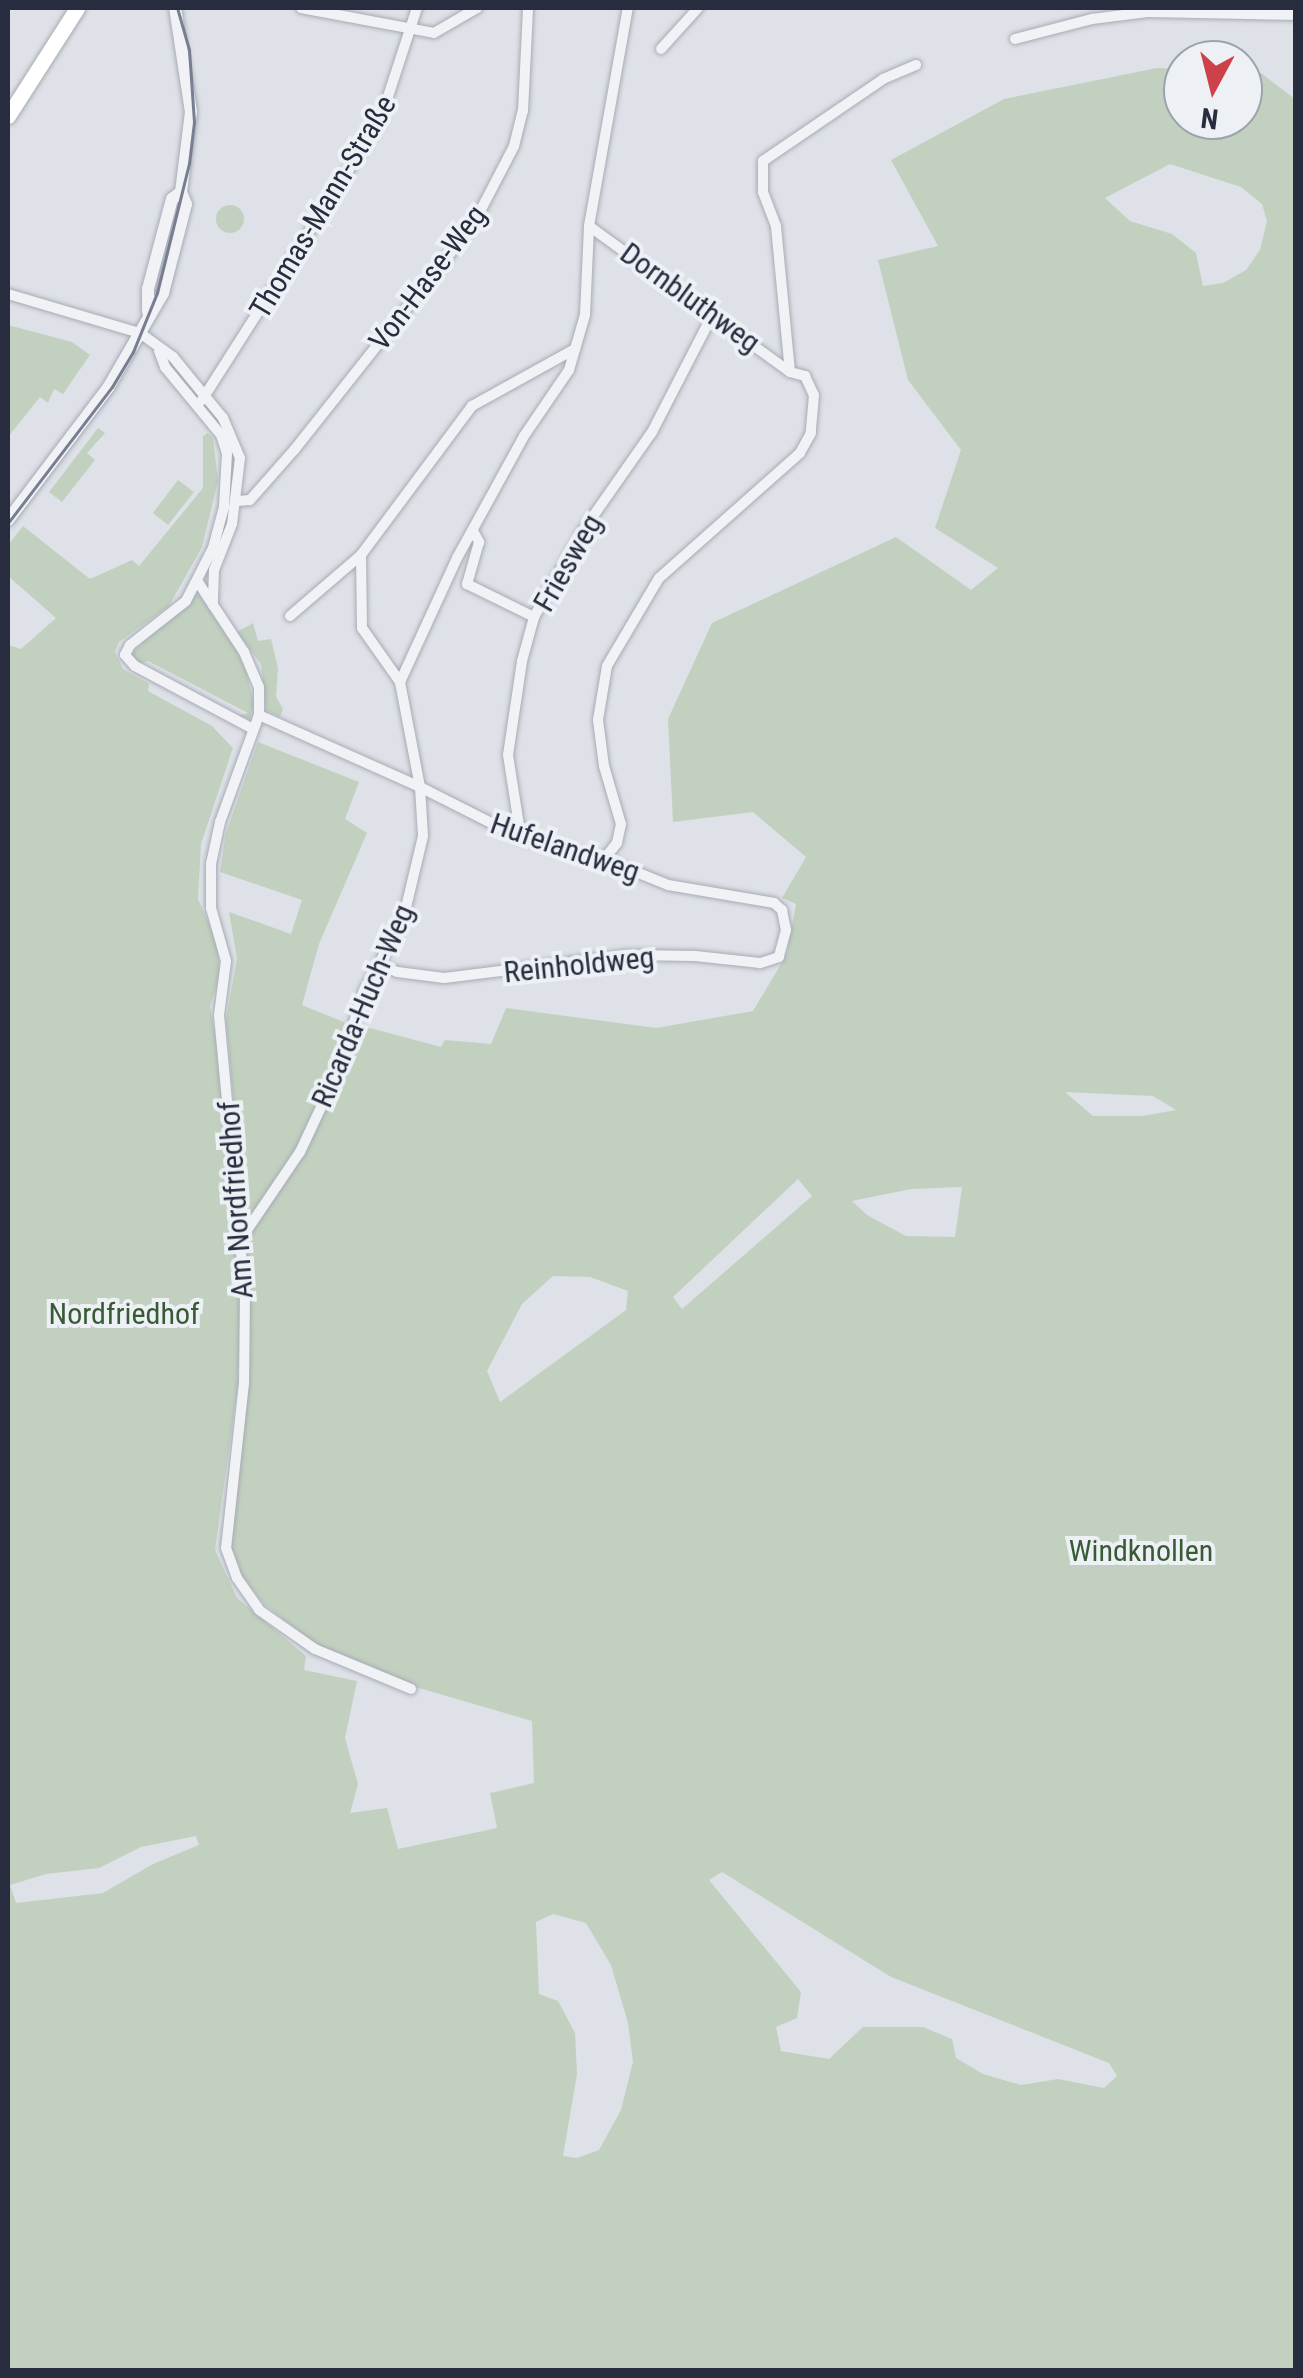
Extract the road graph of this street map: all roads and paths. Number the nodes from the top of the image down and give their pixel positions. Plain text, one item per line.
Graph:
1 (76, 8) edge
2 (175, 8) edge
3 (301, 8) edge
4 (417, 8) edge
5 (477, 8) edge
6 (528, 8) edge
7 (628, 8) edge
8 (698, 8) edge
9 (1296, 15) edge
10 (411, 29) junction
11 (1015, 39) dead end
12 (662, 49) dead end
13 (916, 65) dead end
14 (8, 116) edge
15 (590, 226) junction
16 (8, 294) edge
17 (713, 314) junction
18 (140, 332) junction
19 (575, 349) junction
20 (790, 372) junction
21 (202, 400) junction
22 (237, 501) junction
23 (8, 520) edge
24 (473, 531) junction
25 (361, 555) junction
26 (198, 582) junction
27 (214, 611) junction
28 (290, 616) dead end
29 (534, 618) junction
30 (400, 682) junction
31 (259, 714) junction
32 (251, 728) junction
33 (420, 787) junction
34 (521, 838) junction
35 (604, 858) junction
36 (780, 957) joint
37 (379, 964) junction
38 (241, 1239) junction
39 (411, 1689) dead end

1 - 14 main road
2 - 18 street
3 - 10 street
4 - 10 street, Thomas-Mann-Straße
5 - 10 street
6 - 22 street, Von-Hase-Weg
7 - 15 street
8 - 12 street
9 - 11 street
10 - 21 street, Thomas-Mann-Straße
13 - 20 street
15 - 17 street, Dornbluthweg
15 - 19 street
16 - 18 street
17 - 20 street, Dornbluthweg
17 - 29 street, Friesweg
18 - 21 street
18 - 23 street
19 - 24 street
19 - 25 street
20 - 35 street
21 - 22 street
21 - 26 street
22 - 27 street
24 - 29 street
24 - 30 street
25 - 28 street
25 - 30 street
26 - 27 street
26 - 32 street
27 - 31 street
29 - 34 street, Friesweg
30 - 33 street, Ricarda-Huch-Weg
31 - 32 street
31 - 33 street, Hufelandweg
32 - 38 street, Am Nordfriedhof
33 - 34 street, Hufelandweg
33 - 37 street, Ricarda-Huch-Weg
34 - 35 street, Hufelandweg
35 - 36 street, Hufelandweg
36 - 37 street, Reinholdweg
37 - 38 street, Ricarda-Huch-Weg
38 - 39 street, Am Nordfriedhof

